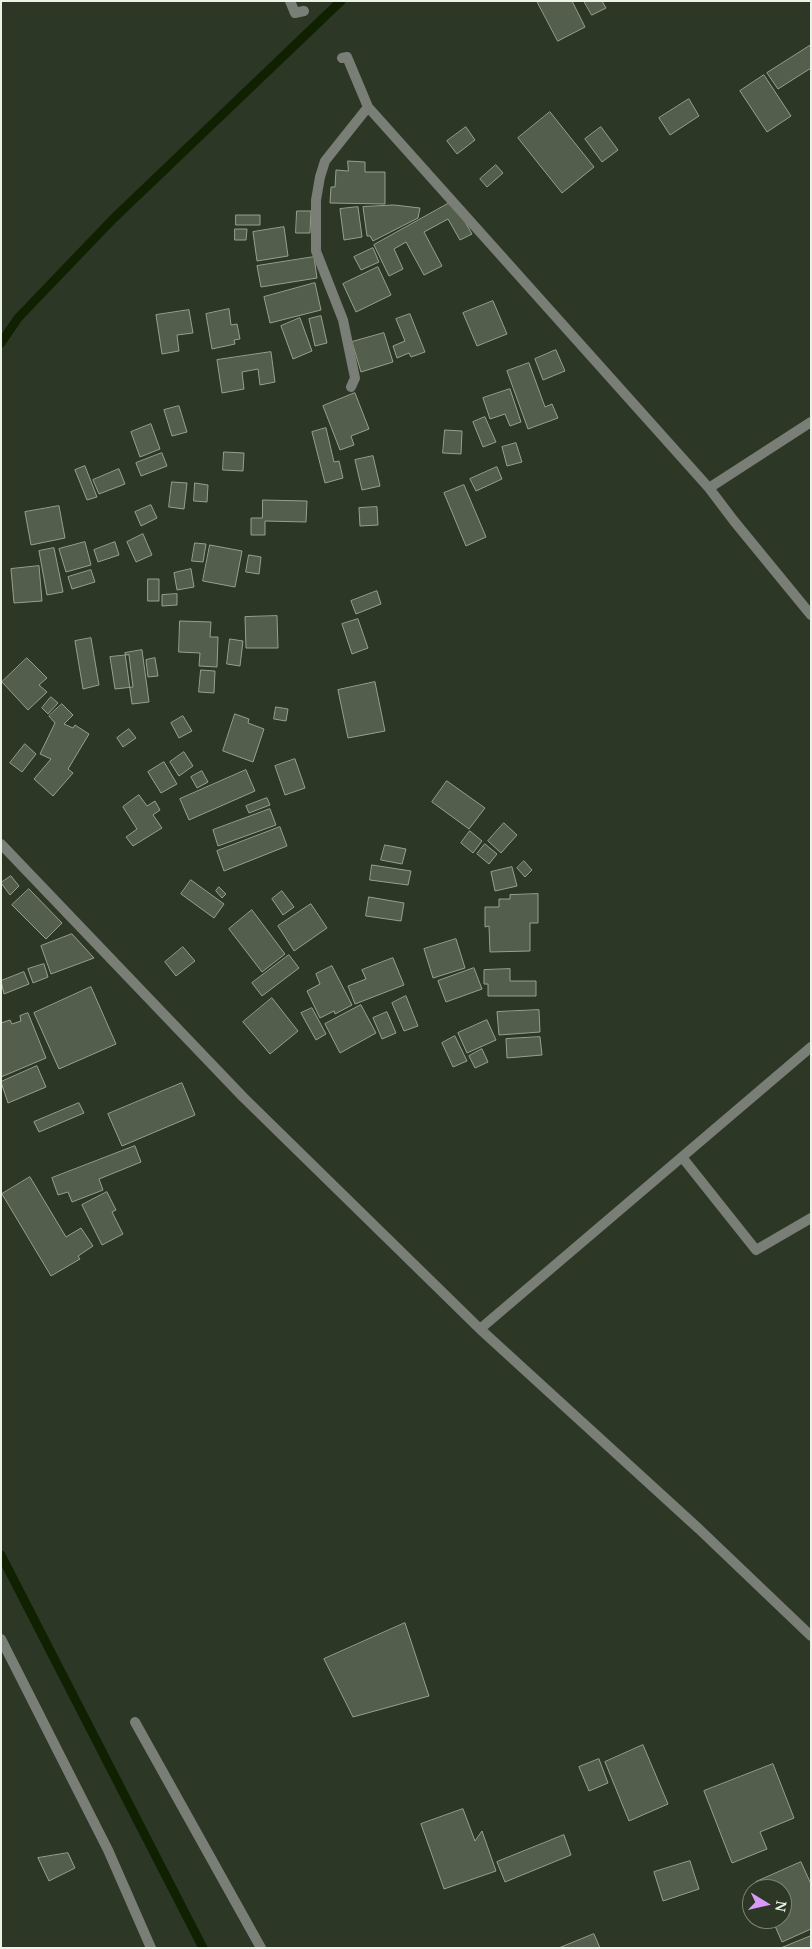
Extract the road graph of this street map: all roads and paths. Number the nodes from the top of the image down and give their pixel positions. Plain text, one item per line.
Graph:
1 (290, 1) edge
2 (304, 11) dead end
3 (342, 58) dead end
4 (368, 107) junction
5 (351, 387) dead end
6 (811, 422) edge
7 (709, 488) junction
8 (811, 615) edge
9 (1, 844) edge
10 (811, 1047) edge
11 (682, 1157) junction
12 (811, 1218) edge
13 (480, 1329) junction
14 (811, 1636) edge
15 (1, 1638) edge
16 (135, 1722) dead end
17 (151, 1948) edge
18 (261, 1948) edge

1 - 2 street
3 - 4 street
4 - 5 street
4 - 7 street
6 - 7 street
7 - 8 street
9 - 13 street
10 - 11 street
11 - 12 street
11 - 13 street
13 - 14 street
15 - 17 street
16 - 18 street

